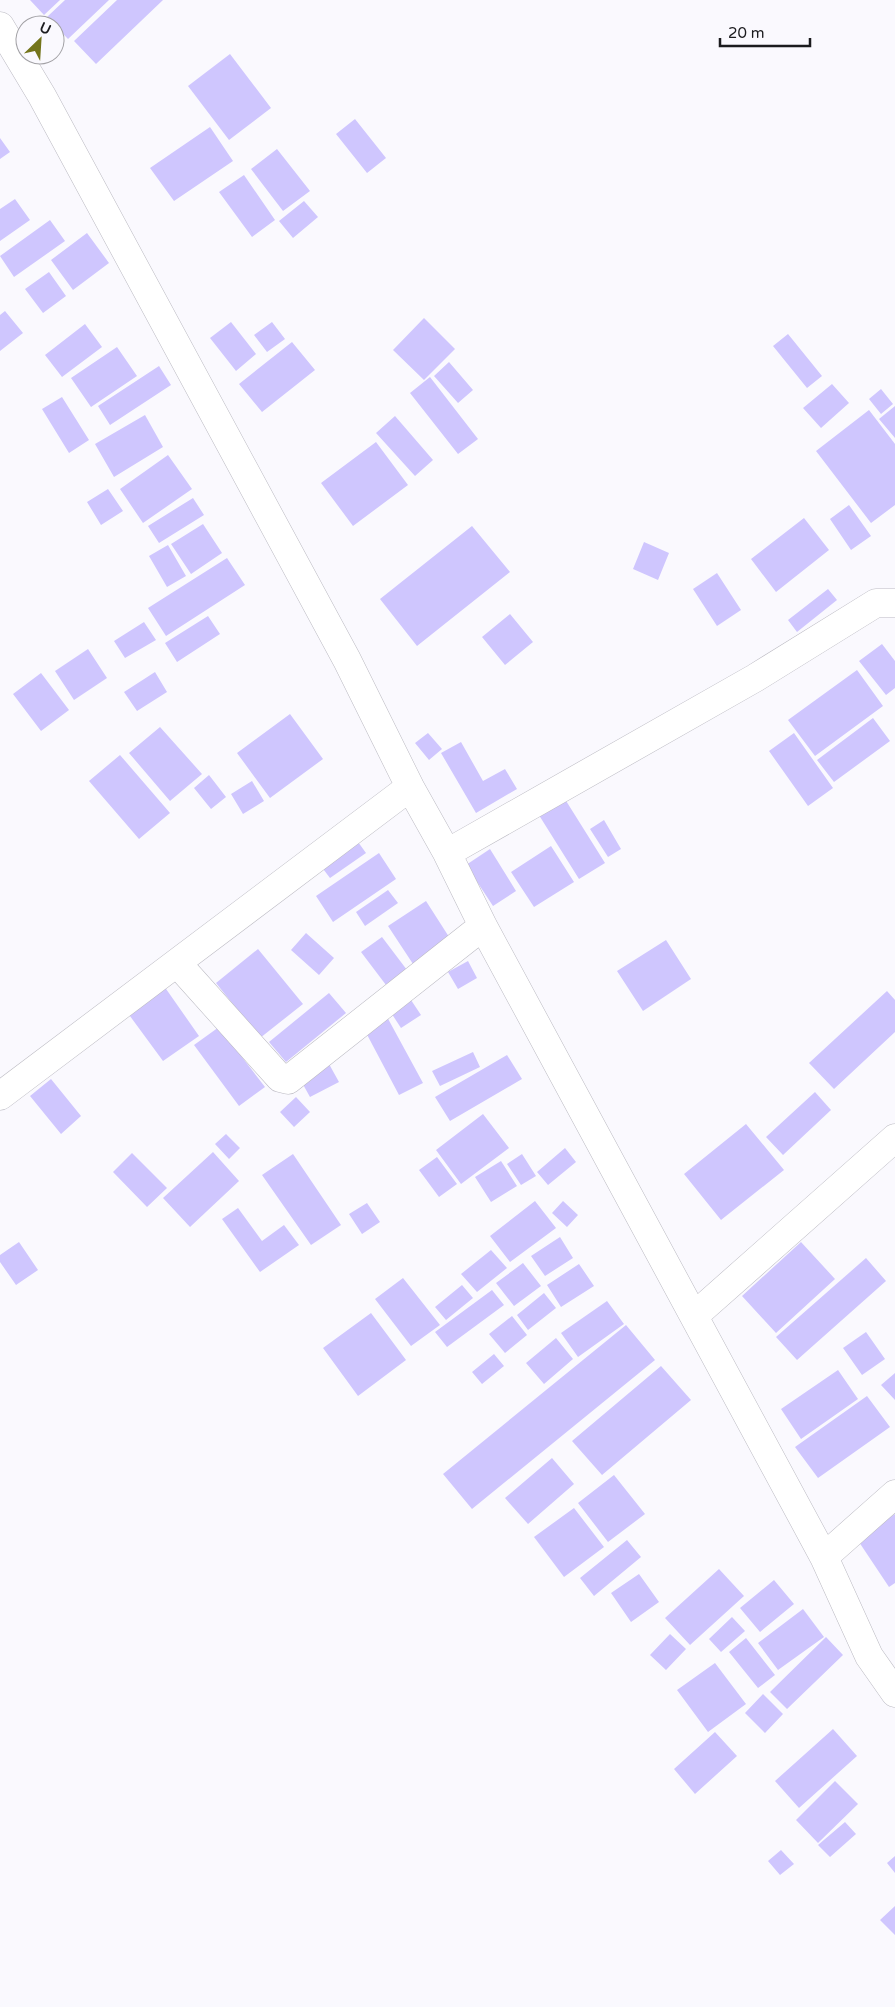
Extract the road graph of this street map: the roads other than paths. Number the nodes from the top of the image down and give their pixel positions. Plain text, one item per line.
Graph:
1 (0, 26) edge
2 (895, 602) edge
3 (410, 787) junction
4 (447, 853) junction
5 (483, 926) junction
6 (178, 963) junction
7 (0, 1096) edge
8 (895, 1138) edge
9 (694, 1316) junction
10 (895, 1494) edge
11 (824, 1557) junction
12 (894, 1691) edge

1 - 3 street
2 - 4 street
3 - 4 street
3 - 6 street
4 - 5 street
5 - 6 street
5 - 9 street
6 - 7 street
8 - 9 street
9 - 11 street
10 - 11 street
11 - 12 street

